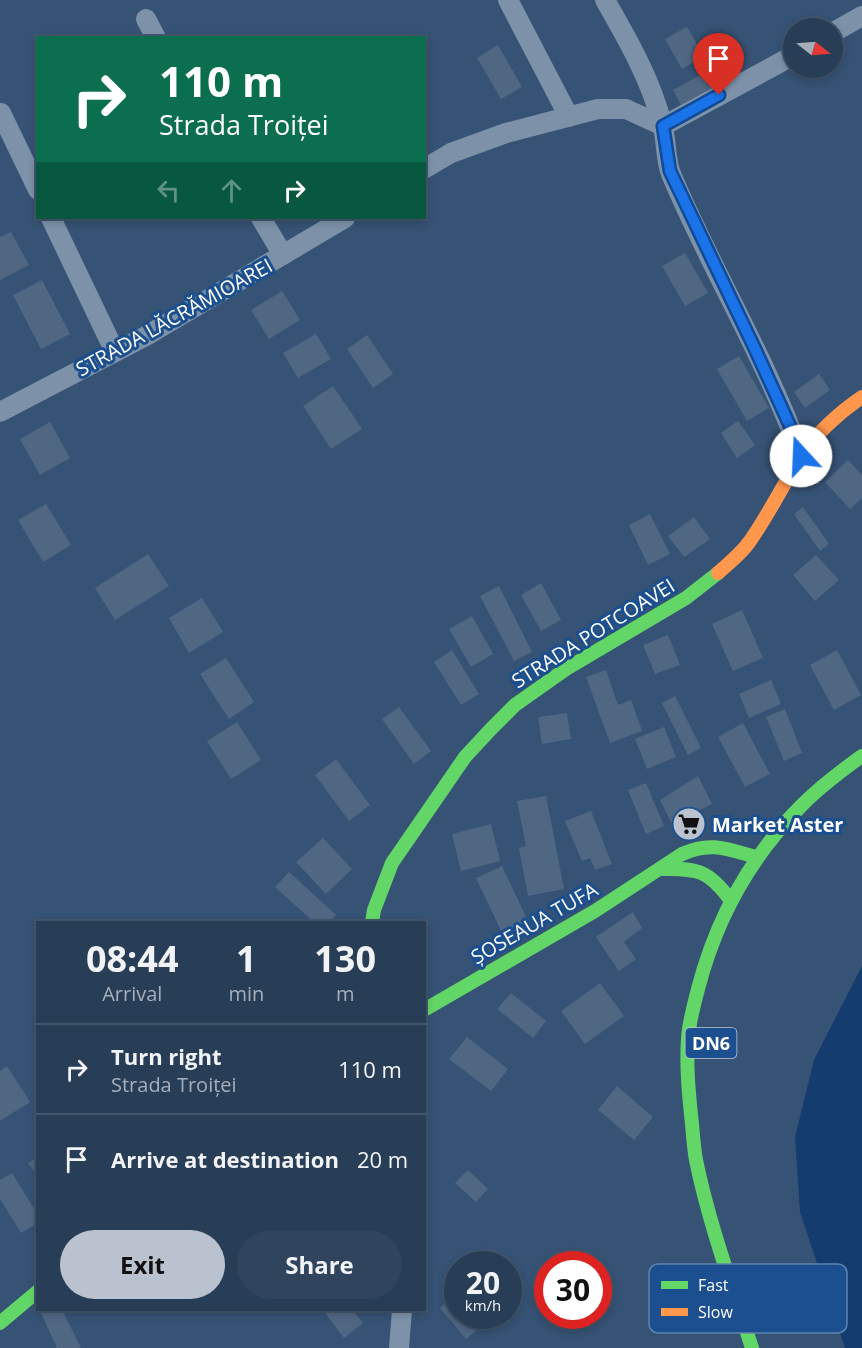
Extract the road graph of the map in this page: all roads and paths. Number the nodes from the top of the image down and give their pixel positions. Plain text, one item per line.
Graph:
1 (508, 0) edge
2 (605, 0) edge
3 (862, 16) edge
4 (146, 19) dead end
5 (843, 27) edge
6 (155, 36) edge
7 (783, 61) edge
8 (1, 113) edge
9 (568, 117) junction
10 (663, 126) junction
11 (426, 169) edge
12 (36, 186) edge
13 (51, 219) edge
14 (262, 219) edge
15 (343, 219) edge
16 (283, 255) junction
17 (115, 352) junction
18 (862, 397) edge
19 (0, 412) edge
20 (801, 456) junction
21 (862, 756) edge
22 (756, 858) junction
23 (662, 869) junction
24 (731, 901) junction
25 (372, 921) edge
26 (426, 1009) edge
27 (725, 1264) edge
28 (36, 1293) edge
29 (402, 1311) edge
30 (0, 1323) edge
31 (747, 1333) edge
32 (399, 1348) edge
33 (752, 1348) edge

1 - 9 street
2 - 10 street
3 - 5 street
4 - 6 street
7 - 10 street
8 - 12 street
9 - 10 street
9 - 11 street
10 - 20 street
13 - 17 street
14 - 16 street
15 - 16 street, STRADA LĂCRĂMIOAREI
16 - 17 street, STRADA LĂCRĂMIOAREI
17 - 19 street, STRADA LĂCRĂMIOAREI
18 - 20 main road, STRADA POTCOAVEI
20 - 25 main road, STRADA POTCOAVEI
21 - 22 main road, DN6
22 - 23 main road, ȘOSEAUA TUFA
22 - 24 main road, DN6
23 - 24 main road
23 - 26 main road, ȘOSEAUA TUFA
24 - 27 main road, DN6
28 - 30 main road
29 - 32 street
31 - 33 main road, DN6

